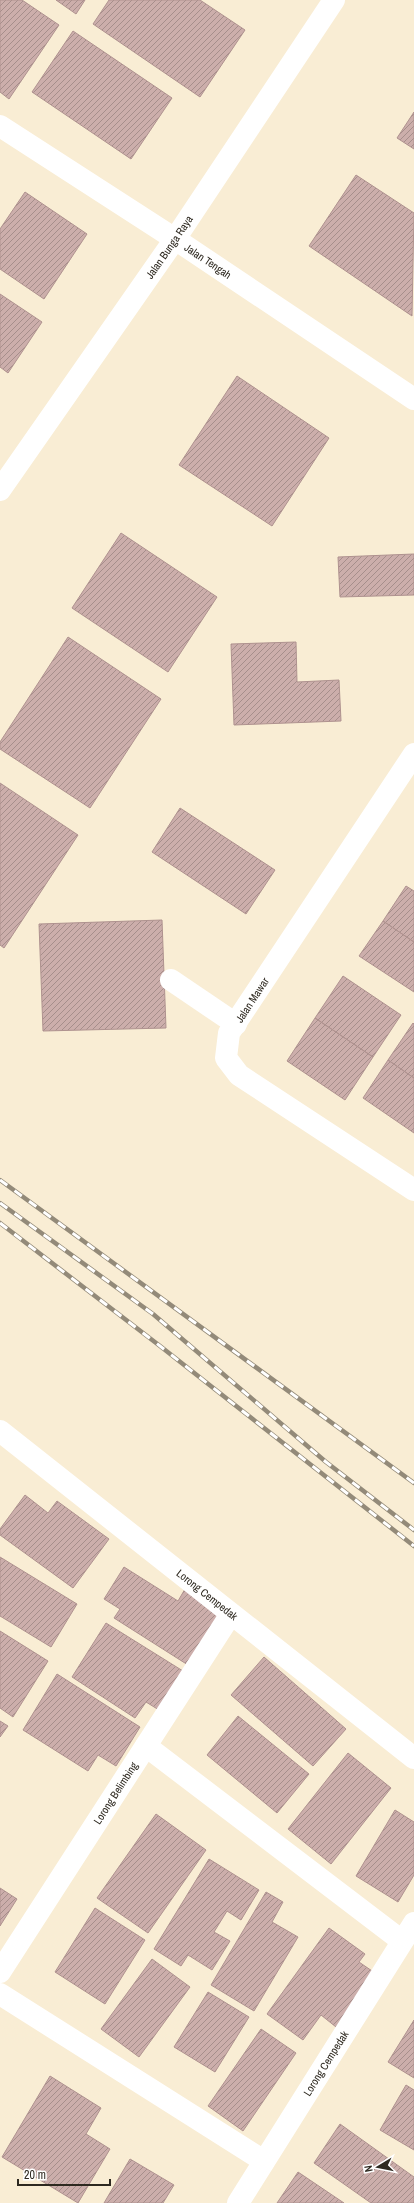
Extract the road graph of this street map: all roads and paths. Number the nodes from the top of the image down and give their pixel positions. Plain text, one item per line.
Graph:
1 (334, 0) edge
2 (0, 126) edge
3 (175, 239) junction
4 (414, 399) edge
5 (0, 490) edge
6 (414, 754) edge
7 (172, 980) dead end
8 (236, 1024) junction
9 (414, 1190) edge
10 (3, 1441) edge
11 (230, 1614) junction
12 (146, 1746) junction
13 (414, 1758) edge
14 (414, 1923) edge
15 (402, 1941) junction
16 (0, 1972) edge
17 (0, 1994) edge
18 (264, 2161) junction
19 (238, 2203) edge

1 - 3 street, Jalan Bunga Raya
2 - 3 street, Jalan Tengah
3 - 4 street, Jalan Tengah
3 - 5 street, Jalan Bunga Raya
6 - 8 street, Jalan Mawar
7 - 8 street
8 - 9 street, Jalan Mawar
10 - 11 street, Lorong Cempedak
11 - 12 street, Lorong Belimbing
11 - 13 street, Lorong Cempedak
12 - 15 street
12 - 16 street, Lorong Belimbing
14 - 15 street, Lorong Cempedak
15 - 18 street, Lorong Cempedak
17 - 18 street
18 - 19 street, Lorong Cempedak

